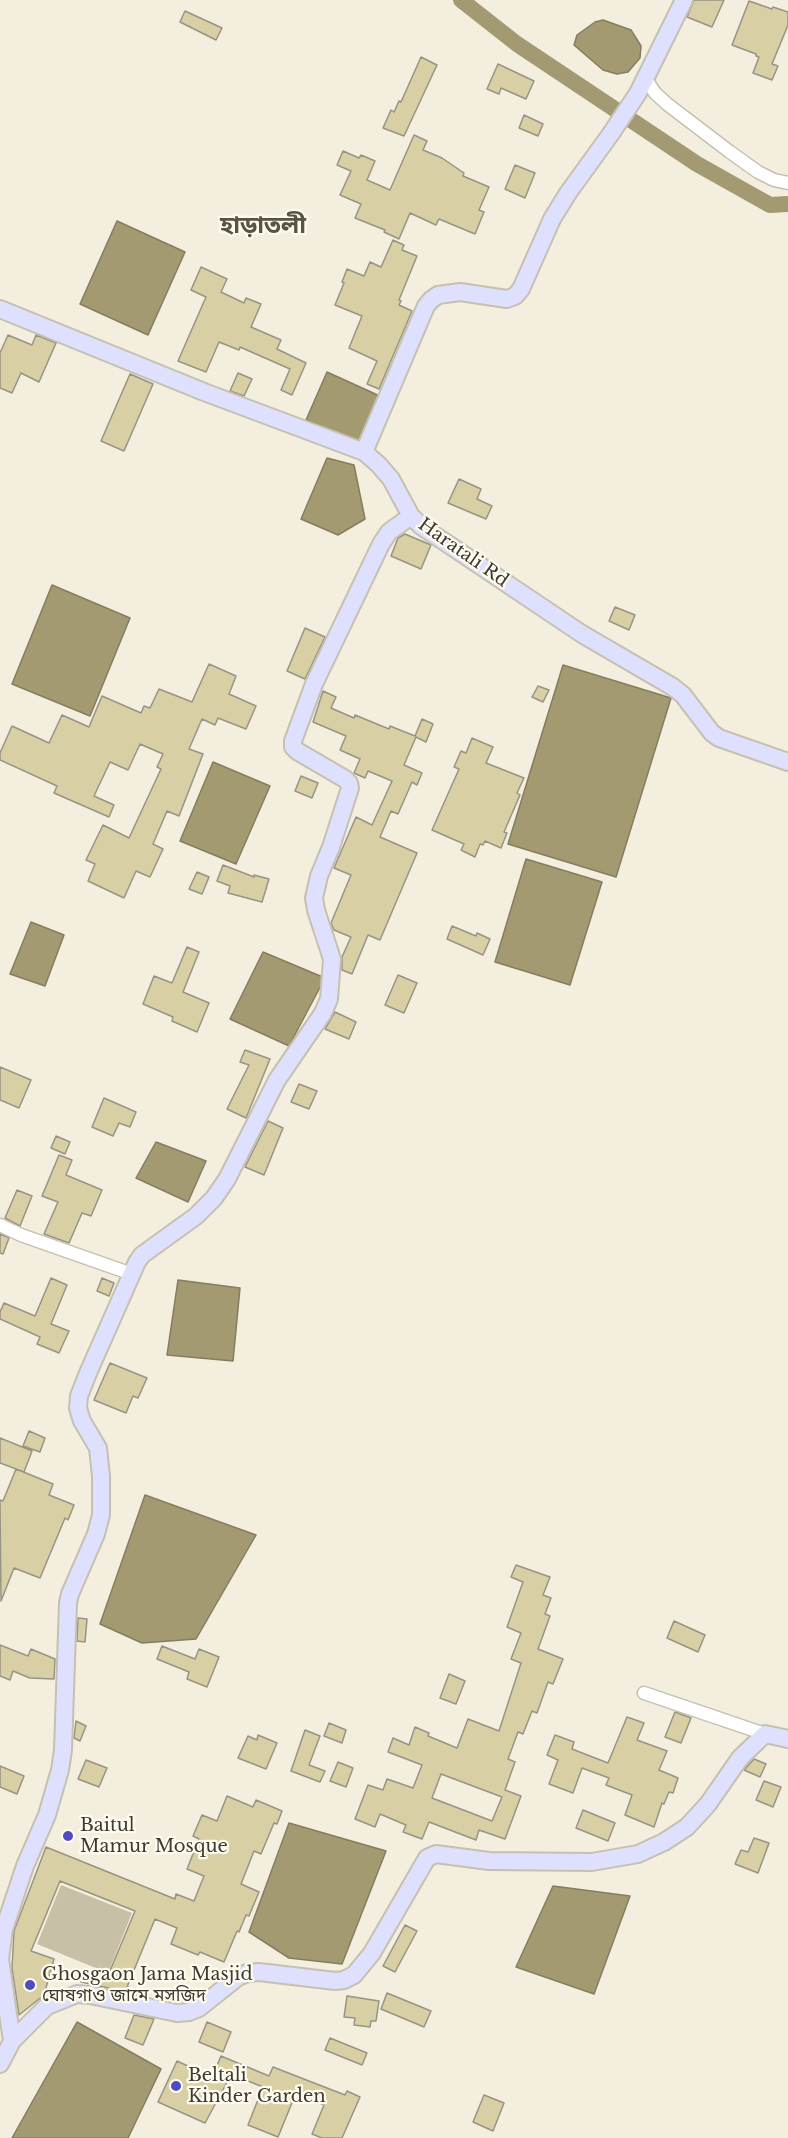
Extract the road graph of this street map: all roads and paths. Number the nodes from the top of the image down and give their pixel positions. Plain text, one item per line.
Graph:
1 (684, 0) edge
2 (642, 86) junction
3 (788, 183) edge
4 (0, 309) edge
5 (364, 452) junction
6 (411, 516) junction
7 (788, 762) edge
8 (0, 1225) edge
9 (132, 1274) junction
10 (644, 1693) dead end
11 (765, 1734) junction
12 (788, 1739) edge
13 (12, 2041) junction
14 (0, 2064) edge

1 - 2 street
2 - 3 street
2 - 5 street
4 - 5 street, Haratali Rd
5 - 6 street, Haratali Rd
6 - 7 street, Haratali Rd
6 - 9 street
8 - 9 street
9 - 13 street
10 - 11 street
11 - 12 street
11 - 13 street
13 - 14 street

